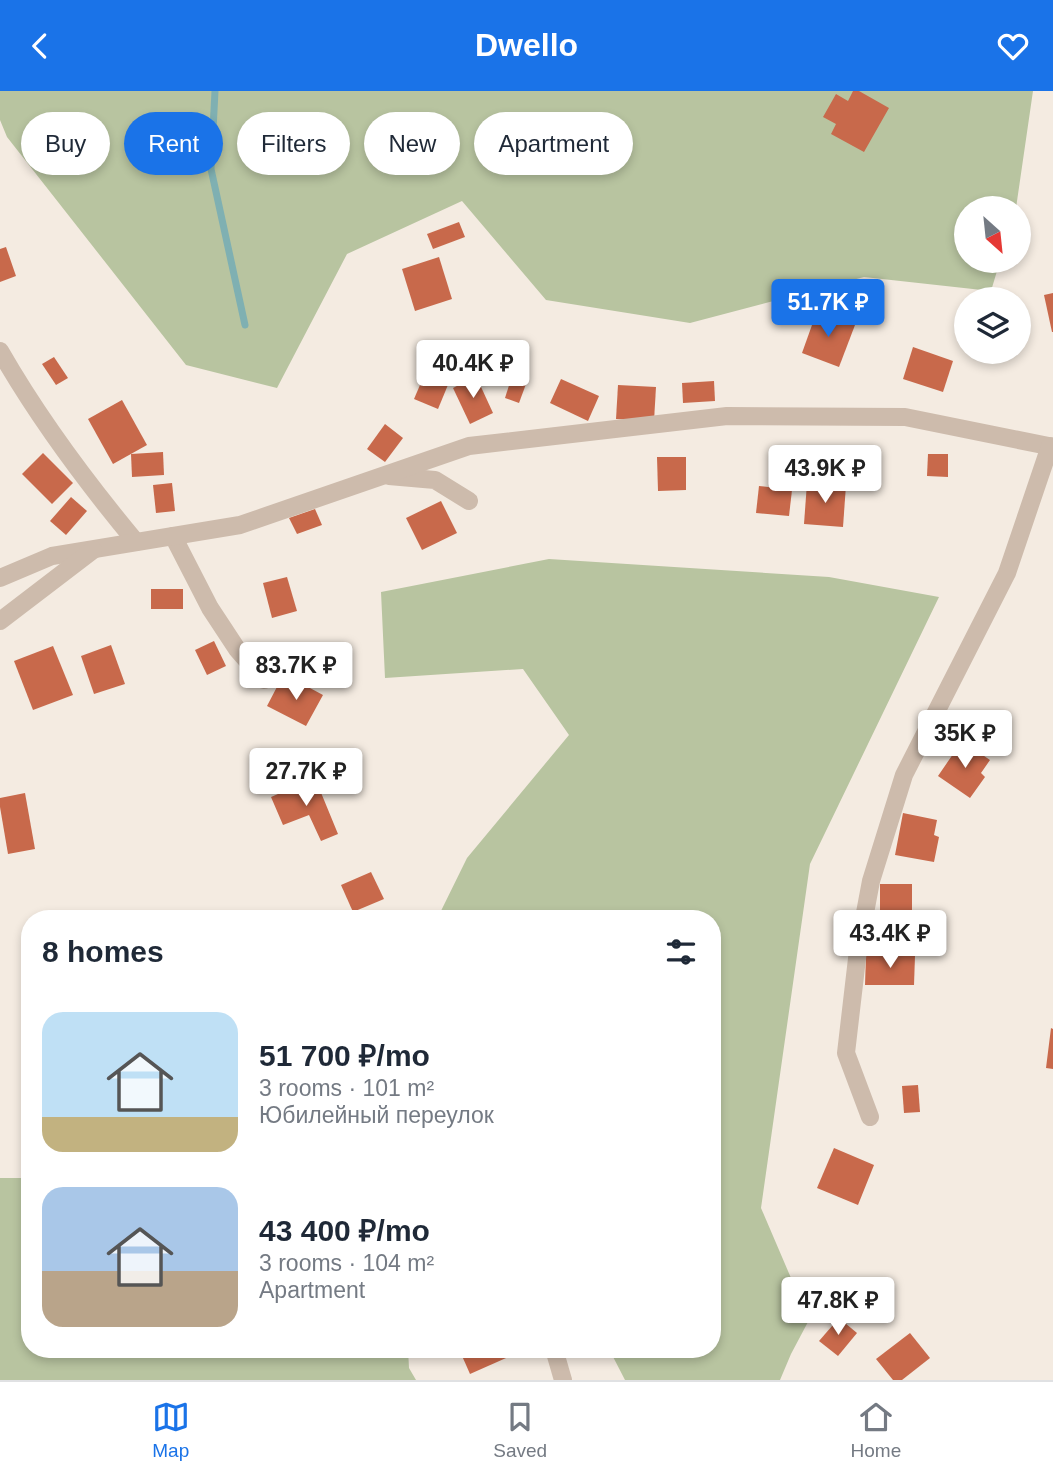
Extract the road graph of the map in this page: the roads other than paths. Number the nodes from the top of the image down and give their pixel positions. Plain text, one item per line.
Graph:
1 (0, 351) edge
2 (1052, 446) edge
3 (382, 476) junction
4 (469, 501) dead end
5 (173, 536) junction
6 (136, 542) junction
7 (96, 548) junction
8 (0, 578) edge
9 (0, 621) edge
10 (264, 680) dead end
11 (870, 1117) dead end
12 (557, 1358) edge
13 (563, 1380) edge

1 - 6 street
2 - 3 street
2 - 11 street
3 - 4 street
3 - 5 street
5 - 6 street
5 - 10 street
6 - 7 street
7 - 8 street
7 - 9 street
12 - 13 street

